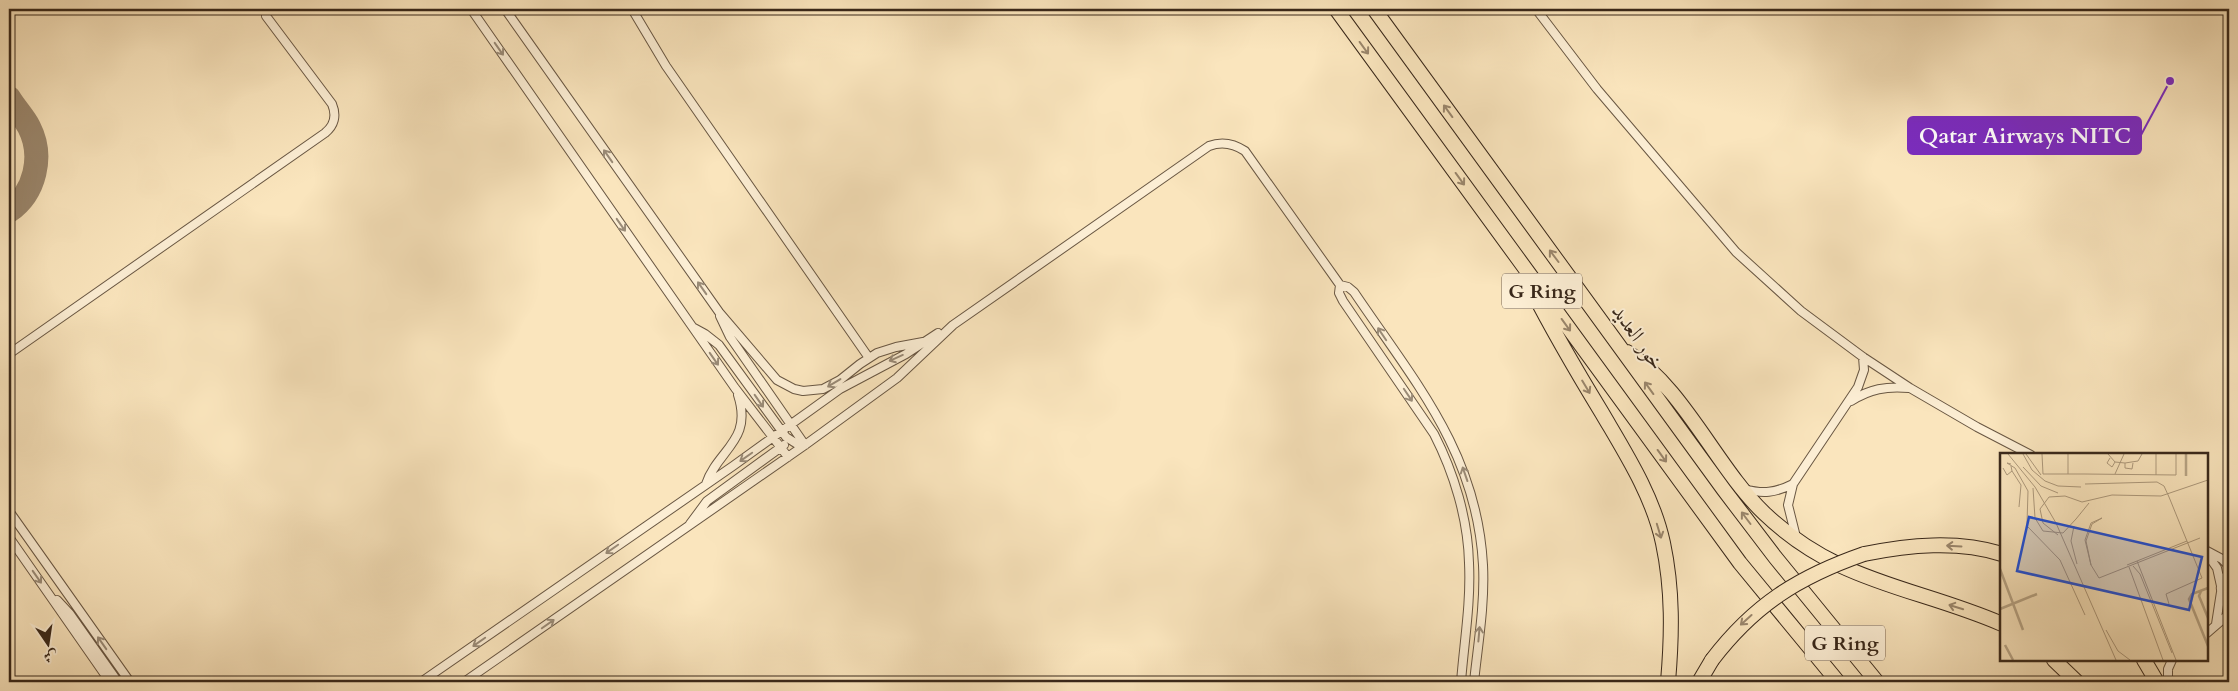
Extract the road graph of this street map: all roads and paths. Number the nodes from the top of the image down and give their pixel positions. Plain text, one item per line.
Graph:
1 (471, 9) edge
2 (504, 9) edge
3 (632, 9) edge
4 (1336, 9) edge
5 (1374, 9) edge
6 (1536, 9) edge
7 (266, 16) dead end
8 (1513, 251) junction
9 (1340, 285) junction
10 (719, 312) junction
11 (953, 326) junction
12 (692, 328) junction
13 (924, 341) junction
14 (1620, 348) junction
15 (9, 354) edge
16 (1863, 357) junction
17 (868, 358) junction
18 (735, 388) junction
19 (1910, 388) junction
20 (1847, 403) junction
21 (791, 425) junction
22 (781, 432) junction
23 (772, 438) junction
24 (789, 440) junction
25 (805, 445) junction
26 (780, 448) junction
27 (2027, 453) edge
28 (788, 457) junction
29 (706, 484) junction
30 (1793, 484) junction
31 (1744, 489) junction
32 (9, 511) edge
33 (689, 525) junction
34 (9, 537) edge
35 (1798, 541) junction
36 (2208, 552) edge
37 (2000, 554) edge
38 (2208, 554) edge
39 (2229, 566) edge
40 (2229, 573) edge
41 (2221, 589) junction
42 (51, 596) junction
43 (2229, 603) edge
44 (2229, 614) edge
45 (2000, 623) edge
46 (2216, 624) junction
47 (2208, 632) edge
48 (2055, 661) edge
49 (2145, 661) edge
50 (2172, 661) edge
51 (110, 682) edge
52 (118, 682) edge
53 (129, 682) edge
54 (421, 682) edge
55 (464, 682) edge
56 (1461, 682) edge
57 (1474, 682) edge
58 (1668, 682) edge
59 (1699, 682) edge
60 (1838, 682) edge
61 (1877, 682) edge
62 (2077, 682) edge
63 (2157, 682) edge
64 (2168, 682) edge

1 -> 12 street
10 -> 2 street
3 - 17 street
4 -> 8 highway, G Ring
14 -> 5 highway, خور العديد / G Ring
6 - 16 street
7 - 15 street
8 -> 58 highway
8 -> 60 highway, G Ring
9 - 11 street
9 -> 56 street
57 -> 9 street
17 -> 10 street
10 - 21 street
11 - 13 street
11 - 25 street
12 -> 18 street
12 -> 22 street
13 - 17 street
13 -> 21 street
14 - 31 highway
61 -> 14 highway, خور العديد / G Ring
16 - 19 street
16 - 20 street
18 - 23 street
18 - 29 street
19 - 20 street
19 - 27 street
20 - 30 street
21 - 22 street
21 - 24 street
21 - 25 street
22 - 23 street
22 - 24 street
23 - 26 street
23 -> 29 street
24 - 25 street
24 - 26 street
25 - 28 street
26 - 28 street
26 - 33 street
28 - 33 street
29 -> 54 street
30 - 31 street
30 - 35 street
31 - 35 highway
53 -> 32 street
55 -> 33 street
34 -> 42 street
45 -> 35 highway
36 - 39 street
37 -> 59 highway, bridge
38 - 41 street
40 - 41 street
41 - 43 street
41 - 46 street
42 - 51 street
42 - 52 street
44 - 46 street
46 - 47 street
48 - 62 highway
49 - 63 highway
50 - 64 street

